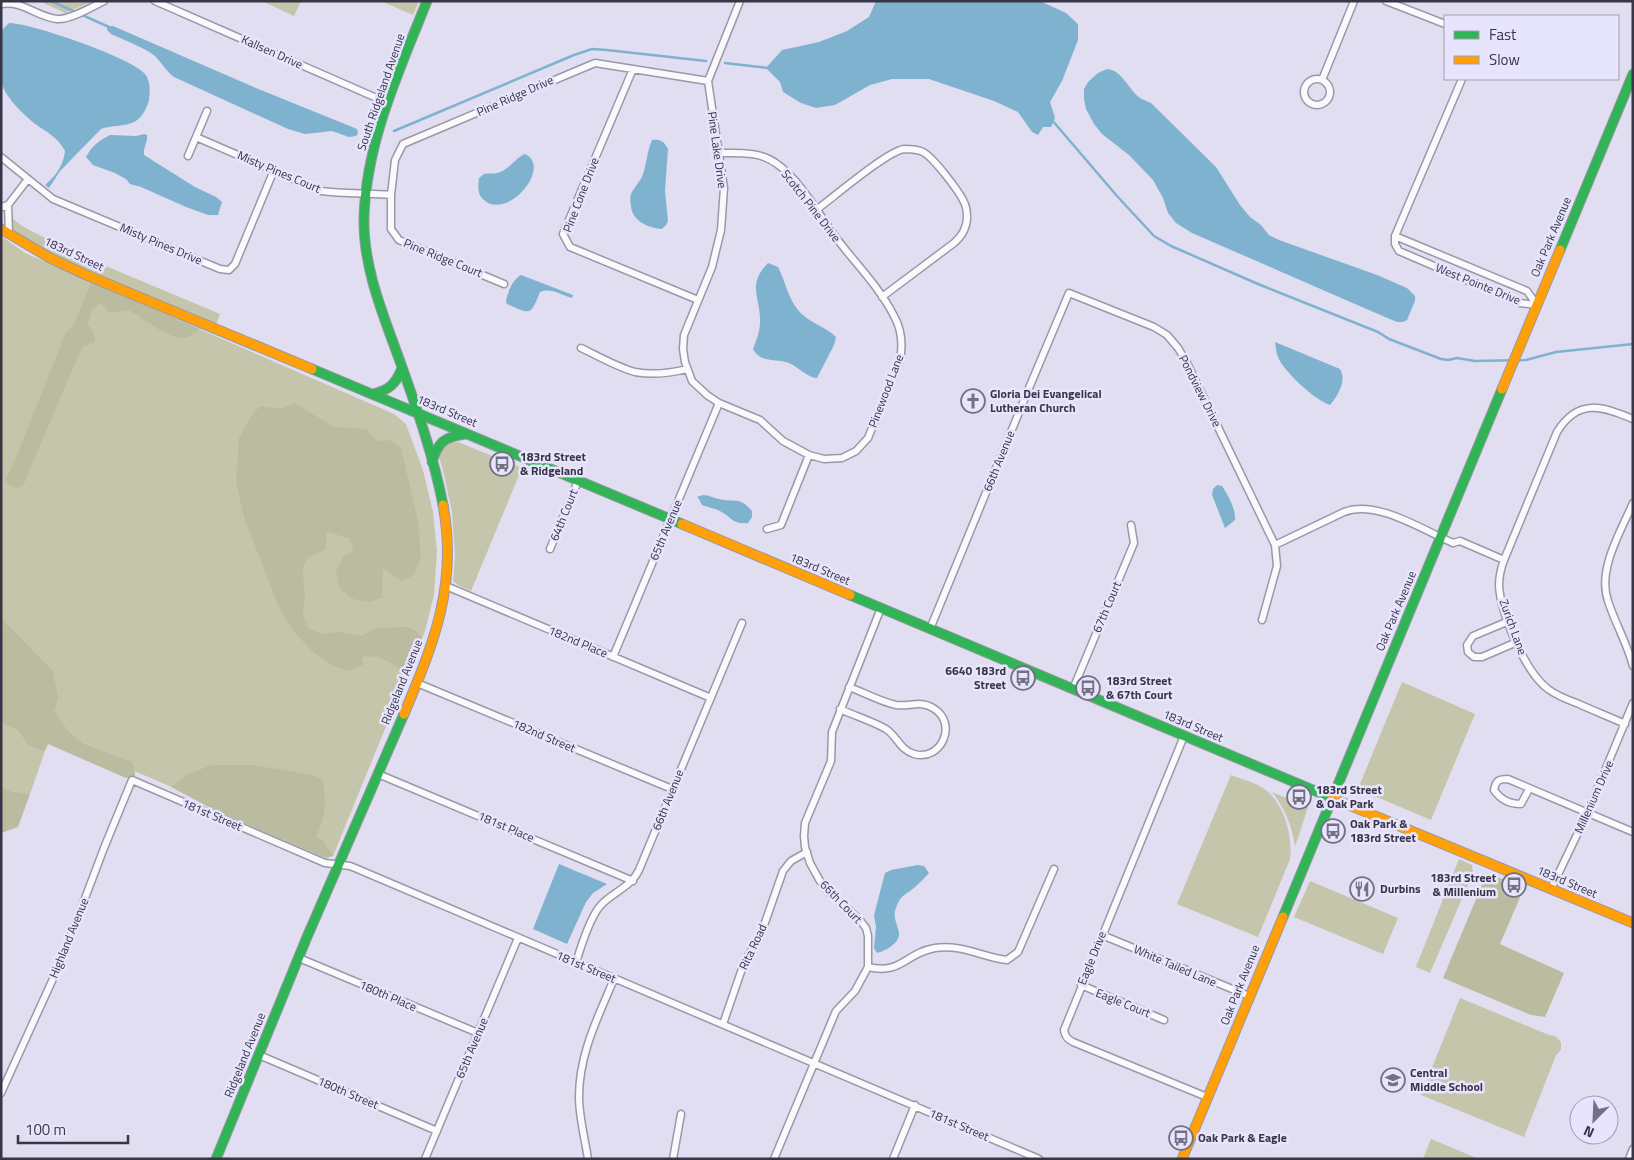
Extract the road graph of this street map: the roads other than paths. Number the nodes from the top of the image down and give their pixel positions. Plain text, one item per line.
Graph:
1 (104, 1) edge
2 (155, 1) edge
3 (427, 1) edge
4 (740, 1) edge
5 (1354, 1) edge
6 (1386, 1) edge
7 (1, 4) edge
8 (1444, 24) edge
9 (633, 69) junction
10 (1633, 74) edge
11 (1322, 80) junction
12 (1462, 80) edge
13 (708, 81) junction
14 (388, 103) junction
15 (207, 111) dead end
16 (196, 137) junction
17 (718, 153) junction
18 (188, 156) dead end
19 (1, 157) edge
20 (274, 170) junction
21 (28, 179) junction
22 (365, 193) junction
23 (391, 194) junction
24 (4, 206) edge
25 (816, 210) junction
26 (1, 229) edge
27 (10, 234) junction
28 (1395, 236) junction
29 (504, 284) dead end
30 (1069, 293) joint
31 (882, 297) junction
32 (698, 300) junction
33 (1537, 305) junction
34 (580, 348) dead end
35 (402, 368) junction
36 (687, 369) junction
37 (373, 394) junction
38 (719, 403) junction
39 (418, 413) junction
40 (1633, 419) edge
41 (467, 434) junction
42 (809, 455) junction
43 (432, 463) junction
44 (578, 481) junction
45 (1633, 503) edge
46 (670, 519) junction
47 (1131, 525) dead end
48 (768, 528) dead end
49 (1441, 538) junction
50 (1275, 546) junction
51 (550, 550) dead end
52 (1504, 560) junction
53 (446, 586) junction
54 (881, 608) junction
55 (1262, 620) dead end
56 (1509, 621) junction
57 (742, 623) dead end
58 (930, 628) junction
59 (1517, 642) junction
60 (613, 657) junction
61 (1633, 666) edge
62 (417, 683) junction
63 (849, 687) junction
64 (1073, 689) junction
65 (711, 698) junction
66 (1633, 703) edge
67 (840, 709) junction
68 (1625, 724) junction
69 (1184, 736) junction
70 (378, 774) junction
71 (132, 780) joint
72 (672, 789) junction
73 (1529, 789) junction
74 (1331, 797) junction
75 (1587, 814) junction
76 (1633, 832) edge
77 (806, 852) junction
78 (338, 865) junction
79 (1054, 869) dead end
80 (632, 881) junction
81 (1551, 889) junction
82 (1633, 923) edge
83 (1102, 935) junction
84 (518, 938) junction
85 (299, 958) junction
86 (576, 963) junction
87 (868, 968) junction
88 (614, 978) junction
89 (1081, 986) junction
90 (1249, 996) junction
91 (1164, 1020) dead end
92 (723, 1024) junction
93 (478, 1033) junction
94 (259, 1055) junction
95 (814, 1063) junction
96 (1, 1093) edge
97 (1207, 1097) junction
98 (915, 1105) junction
99 (681, 1114) dead end
100 (437, 1131) junction
101 (1633, 1149) edge
102 (216, 1159) edge
103 (425, 1159) edge
104 (588, 1159) edge
105 (673, 1159) edge
106 (774, 1159) edge
107 (893, 1159) edge
108 (1039, 1159) edge
109 (1182, 1159) edge
110 (1629, 1159) edge

1 - 7 street
2 - 14 street, Kallsen Drive
3 - 14 street, South Ridgeland Avenue
4 - 13 street, Pine Lake Drive
5 - 11 street
6 - 8 street
9 - 13 street, Pine Ridge Drive
9 - 23 street, Pine Ridge Drive
9 - 32 street, Pine Cone Drive
10 - 33 street, Oak Park Avenue
11 - 11 street
12 - 28 street
13 - 17 street, Pine Lake Drive
14 - 22 street, South Ridgeland Avenue
15 - 16 street
16 - 18 street
16 - 20 street, Misty Pines Court
17 - 25 street, Scotch Pine Drive
17 - 32 street, Pine Lake Drive
19 - 21 street, Misty Pines Drive
20 - 21 street, Misty Pines Drive
20 - 22 street, Misty Pines Court
21 - 24 street
22 - 23 street
22 - 35 street, Ridgeland Avenue
23 - 29 street, Pine Ridge Court
24 - 27 street
25 - 31 street, Scotch Pine Drive
25 - 31 street
26 - 27 street, 183rd Street
27 - 37 street, 183rd Street
28 - 33 street, West Pointe Drive
28 - 33 street, West Pointe Drive
30 - 50 street, Pondview Drive
30 - 58 street, 66th Avenue
31 - 42 street, Pinewood Lane
32 - 36 street, Pine Lake Drive
33 - 49 street, Oak Park Avenue
34 - 36 street
35 - 37 street
35 - 39 street, Ridgeland Avenue
36 - 38 street, Pine Lake Drive
37 - 39 street, 183rd Street
38 - 42 street, Pinewood Lane
38 - 46 street, 65th Avenue
39 - 41 street, 183rd Street
39 - 43 street, Ridgeland Avenue
40 - 52 street, Zurich Lane
41 - 43 street
41 - 44 street, 183rd Street
42 - 48 street
43 - 53 street, Ridgeland Avenue
44 - 46 street, 183rd Street
44 - 51 street, 64th Court
45 - 61 street
46 - 54 street, 183rd Street
46 - 60 street, 65th Avenue
47 - 64 street, 67th Court
49 - 50 street
49 - 52 street
49 - 74 street, Oak Park Avenue
50 - 55 street
52 - 56 street, Zurich Lane
53 - 60 street, 182nd Place
53 - 62 street, Ridgeland Avenue
54 - 58 street, 183rd Street
54 - 63 street, 66th Court
56 - 59 street, Zurich Lane
56 - 59 street
57 - 65 street, 66th Avenue
58 - 64 street, 183rd Street
59 - 68 street, Zurich Lane
60 - 65 street, 182nd Place
62 - 70 street, Ridgeland Avenue
62 - 72 street, 182nd Street
63 - 67 street, 66th Court
63 - 67 street
64 - 69 street, 183rd Street
65 - 72 street, 66th Avenue
66 - 68 street, Millenium Drive
67 - 77 street, 66th Court
68 - 75 street, Millenium Drive
69 - 74 street, 183rd Street
69 - 83 street, Eagle Drive
70 - 78 street, Ridgeland Avenue
70 - 80 street, 181st Place
71 - 78 street, 181st Street
71 - 96 street, Highland Avenue
72 - 80 street, 66th Avenue
73 - 73 street
73 - 75 street
74 - 81 street, 183rd Street
74 - 90 street, Oak Park Avenue
75 - 76 street
75 - 81 street, Millenium Drive
77 - 87 street, 66th Court
77 - 92 street, Rita Road
78 - 84 street, 181st Street
78 - 85 street, Ridgeland Avenue
79 - 87 street
80 - 86 street, 66th Avenue
81 - 82 street, 183rd Street
83 - 89 street, Eagle Drive
83 - 90 street, White Tailed Lane
84 - 86 street, 181st Street
84 - 93 street, 65th Avenue
85 - 93 street, 180th Place
85 - 94 street, Ridgeland Avenue
86 - 88 street, 181st Street
87 - 95 street, 66th Court
88 - 92 street, 181st Street
88 - 104 street
89 - 91 street, Eagle Court
89 - 97 street, Eagle Drive
90 - 97 street, Oak Park Avenue
92 - 95 street, 181st Street
93 - 100 street, 65th Avenue
94 - 100 street, 180th Street
94 - 102 street, Ridgeland Avenue
95 - 98 street, 181st Street
95 - 106 street, 66th Court
97 - 109 street, Oak Park Avenue
98 - 107 street
98 - 108 street, 181st Street
99 - 105 street
100 - 103 street, 65th Avenue
101 - 110 street

